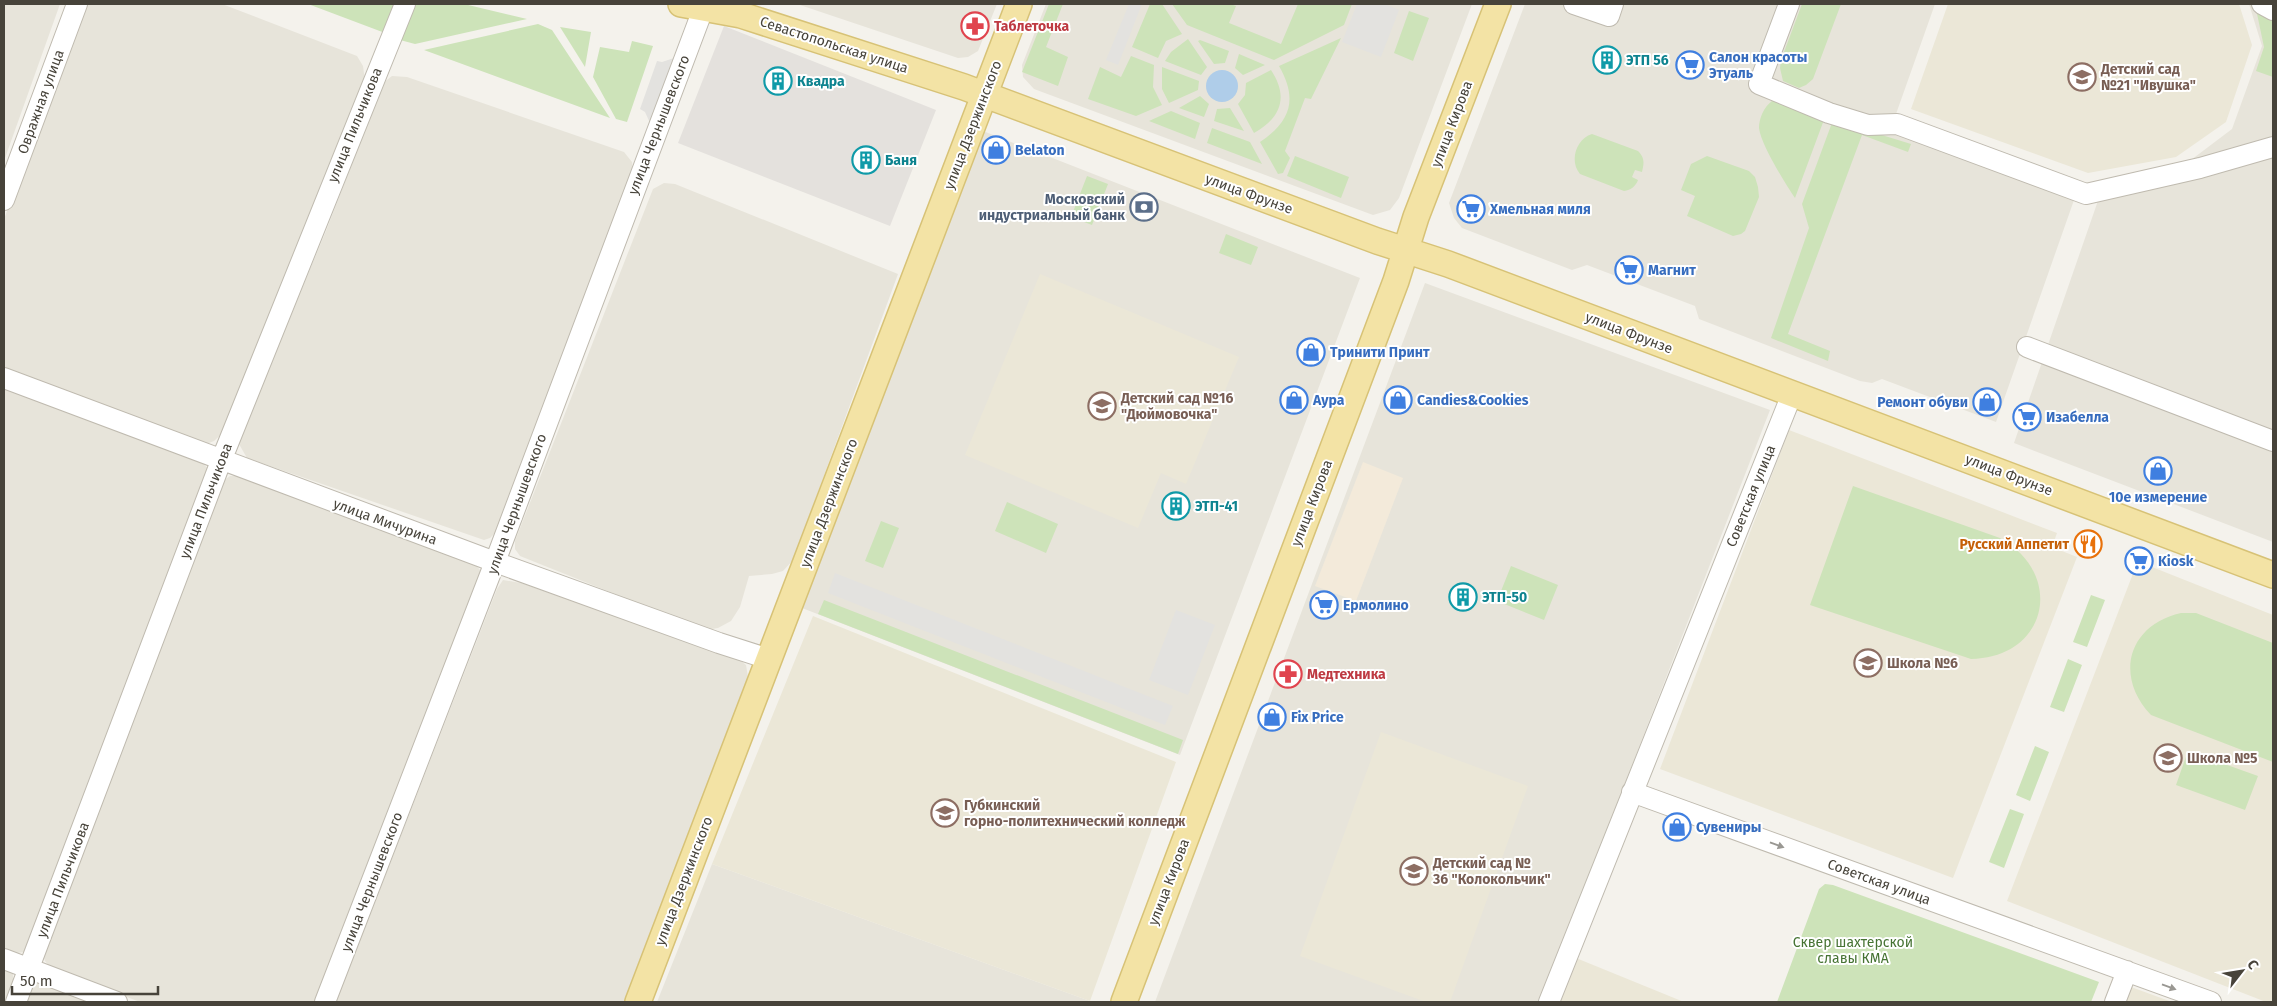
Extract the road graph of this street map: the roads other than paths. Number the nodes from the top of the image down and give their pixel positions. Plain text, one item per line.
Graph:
1 (77, 4) edge
2 (405, 4) edge
3 (1019, 4) edge
4 (1498, 4) edge
5 (1574, 4) edge
6 (1613, 4) edge
7 (1789, 4) edge
8 (2262, 4) edge
9 (696, 5) edge
10 (2273, 10) edge
11 (984, 95) junction
12 (2273, 147) edge
13 (4, 200) edge
14 (1406, 251) junction
15 (2028, 347) dead end
16 (4, 378) edge
17 (1792, 394) junction
18 (2273, 441) edge
19 (221, 461) junction
20 (495, 562) junction
21 (2273, 575) edge
22 (769, 659) junction
23 (1632, 792) junction
24 (4, 959) edge
25 (29, 969) junction
26 (2127, 971) junction
27 (16, 1002) edge
28 (117, 1002) edge
29 (325, 1002) edge
30 (638, 1002) edge
31 (1124, 1002) edge
32 (1549, 1002) edge
33 (2115, 1002) edge
34 (2211, 1002) edge

1 - 13 street, Овражная улица
2 - 19 street, улица Пильчикова
3 - 11 main road, улица Дзержинского
4 - 14 main road, улица Кирова
5 - 6 street
7 - 12 street
8 - 10 street
9 - 11 main road, Севастопольская улица
9 - 20 street, улица Чернышевского
11 - 14 main road, улица Фрунзе
11 - 22 main road, улица Дзержинского
14 - 17 main road, улица Фрунзе
14 - 31 main road, улица Кирова
15 - 18 street
16 - 19 street, улица Мичурина
17 - 21 main road, улица Фрунзе
17 - 23 street, Советская улица
19 - 20 street, улица Мичурина
19 - 25 street, улица Пильчикова
20 - 22 street, улица Мичурина
20 - 29 street, улица Чернышевского
22 - 30 main road, улица Дзержинского
23 -> 26 street, Советская улица
23 - 32 street, Советская улица
24 - 25 street
25 - 27 street, улица Пильчикова
25 - 28 street
26 - 33 street
26 -> 34 street, Советская улица

